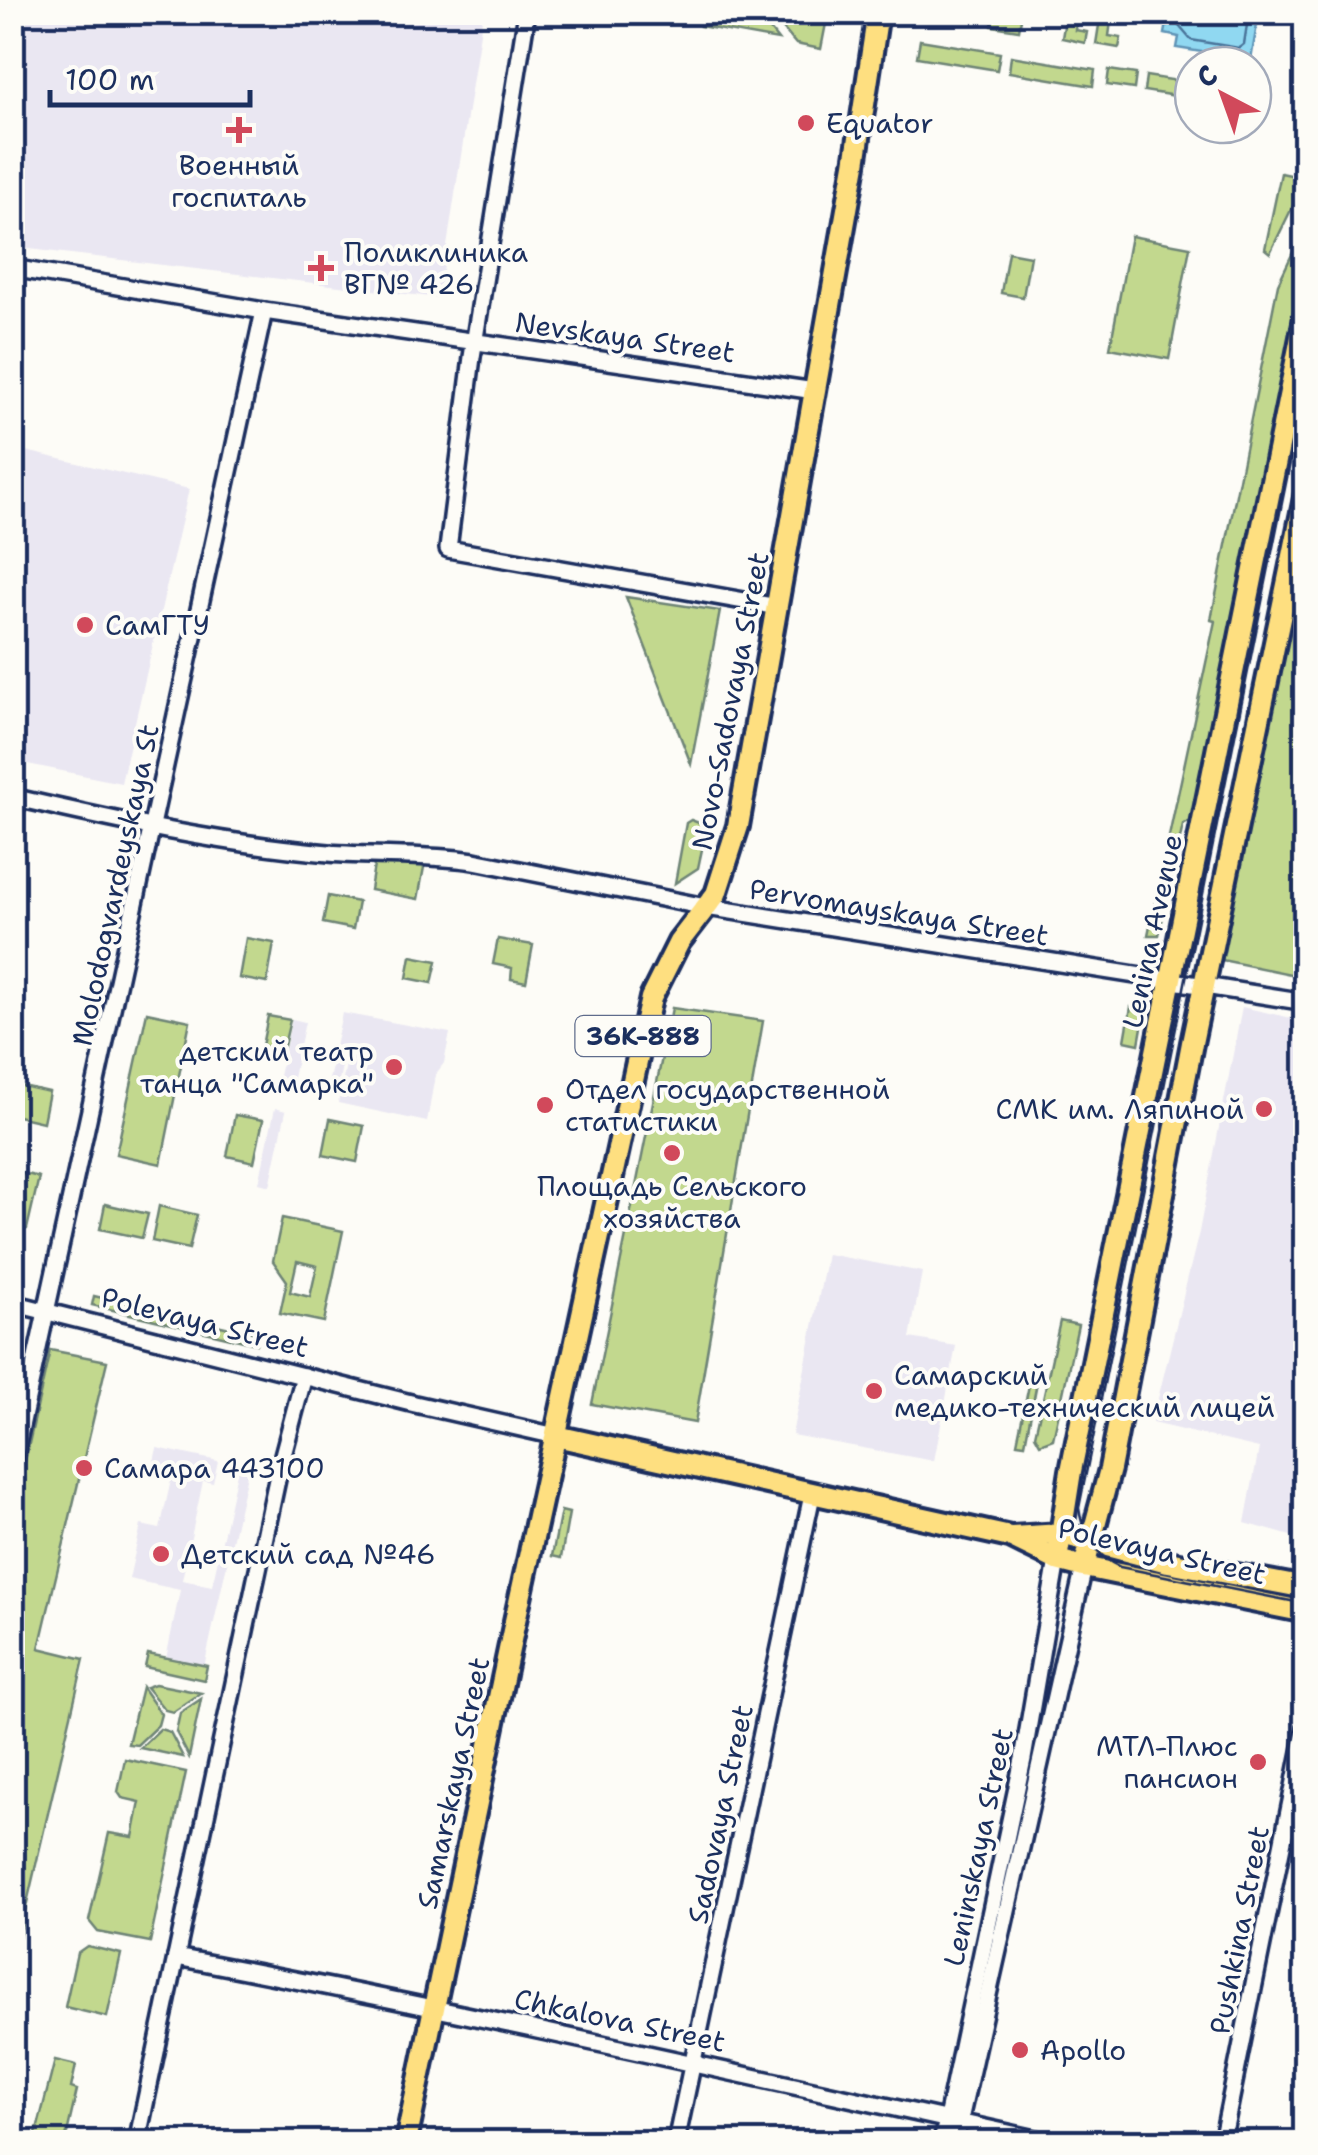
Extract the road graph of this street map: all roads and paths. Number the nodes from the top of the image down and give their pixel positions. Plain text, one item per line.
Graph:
1 (527, 12) edge
2 (878, 12) edge
3 (12, 268) edge
4 (264, 311) junction
5 (1306, 313) edge
6 (474, 340) junction
7 (815, 391) junction
8 (1306, 492) edge
9 (778, 607) junction
10 (12, 797) edge
11 (152, 829) junction
12 (706, 907) junction
13 (1171, 980) junction
14 (1206, 986) junction
15 (1306, 1002) edge
16 (12, 1304) edge
17 (48, 1311) junction
18 (304, 1376) junction
19 (556, 1436) junction
20 (12, 1468) edge
21 (812, 1495) junction
22 (1062, 1534) junction
23 (1010, 1537) junction
24 (1091, 1542) junction
25 (1057, 1560) junction
26 (1084, 1566) junction
27 (1306, 1588) edge
28 (1306, 1612) edge
29 (1306, 1727) edge
30 (176, 1957) junction
31 (436, 2006) junction
32 (693, 2062) junction
33 (953, 2121) junction
34 (137, 2142) edge
35 (406, 2142) edge
36 (676, 2142) edge
37 (942, 2142) edge
38 (955, 2142) edge
39 (1050, 2142) edge
40 (1222, 2142) edge

1 - 6 street
2 - 7 main road, Novo-Sadovaya Street / 36К-888
3 - 4 street, Nevskaya Street
4 - 6 street, Nevskaya Street
4 - 11 street, Molodogvardeyskaya St
5 - 13 main road, Lenina Avenue
6 - 7 street, Nevskaya Street
6 - 9 street
7 - 9 main road, Novo-Sadovaya Street / 36К-888
8 - 14 main road
9 - 12 main road, Novo-Sadovaya Street / 36К-888
10 - 11 street, Pervomayskaya Street
11 - 12 street, Pervomayskaya Street
11 - 17 street, Molodogvardeyskaya St
12 - 13 street, Pervomayskaya Street
12 - 19 main road, Novo-Sadovaya Street / 36К-888
13 - 14 street, Pervomayskaya Street
13 - 22 main road, Lenina Avenue
14 - 15 street, Pervomayskaya Street
14 - 24 main road
16 - 17 street, Polevaya Street
17 - 18 street, Polevaya Street
17 - 20 street, Molodogvardeyskaya St
18 - 19 street, Polevaya Street
18 - 30 street
19 - 21 main road
19 - 31 main road, Samarskaya Street
21 - 23 main road
21 - 32 street, Sadovaya Street
22 - 23 main road, Polevaya Street
22 - 24 main road, Polevaya Street
22 - 25 main road, Lenina Avenue
23 - 25 main road, Polevaya Street
24 - 26 main road
24 - 27 main road, Polevaya Street
25 - 26 main road, Polevaya Street
25 - 33 street, Leninskaya Street
26 - 28 main road, Polevaya Street
26 - 33 street, Leninskaya Street
29 - 40 street, Pushkina Street
30 - 31 street, Chkalova Street
30 - 34 street
31 - 32 street, Chkalova Street
31 - 35 main road, Samarskaya Street
32 - 33 street, Chkalova Street
32 - 36 street, Sadovaya Street
33 - 37 street, Leninskaya Street
33 - 38 street, Leninskaya Street
33 - 39 street, Chkalova Street

